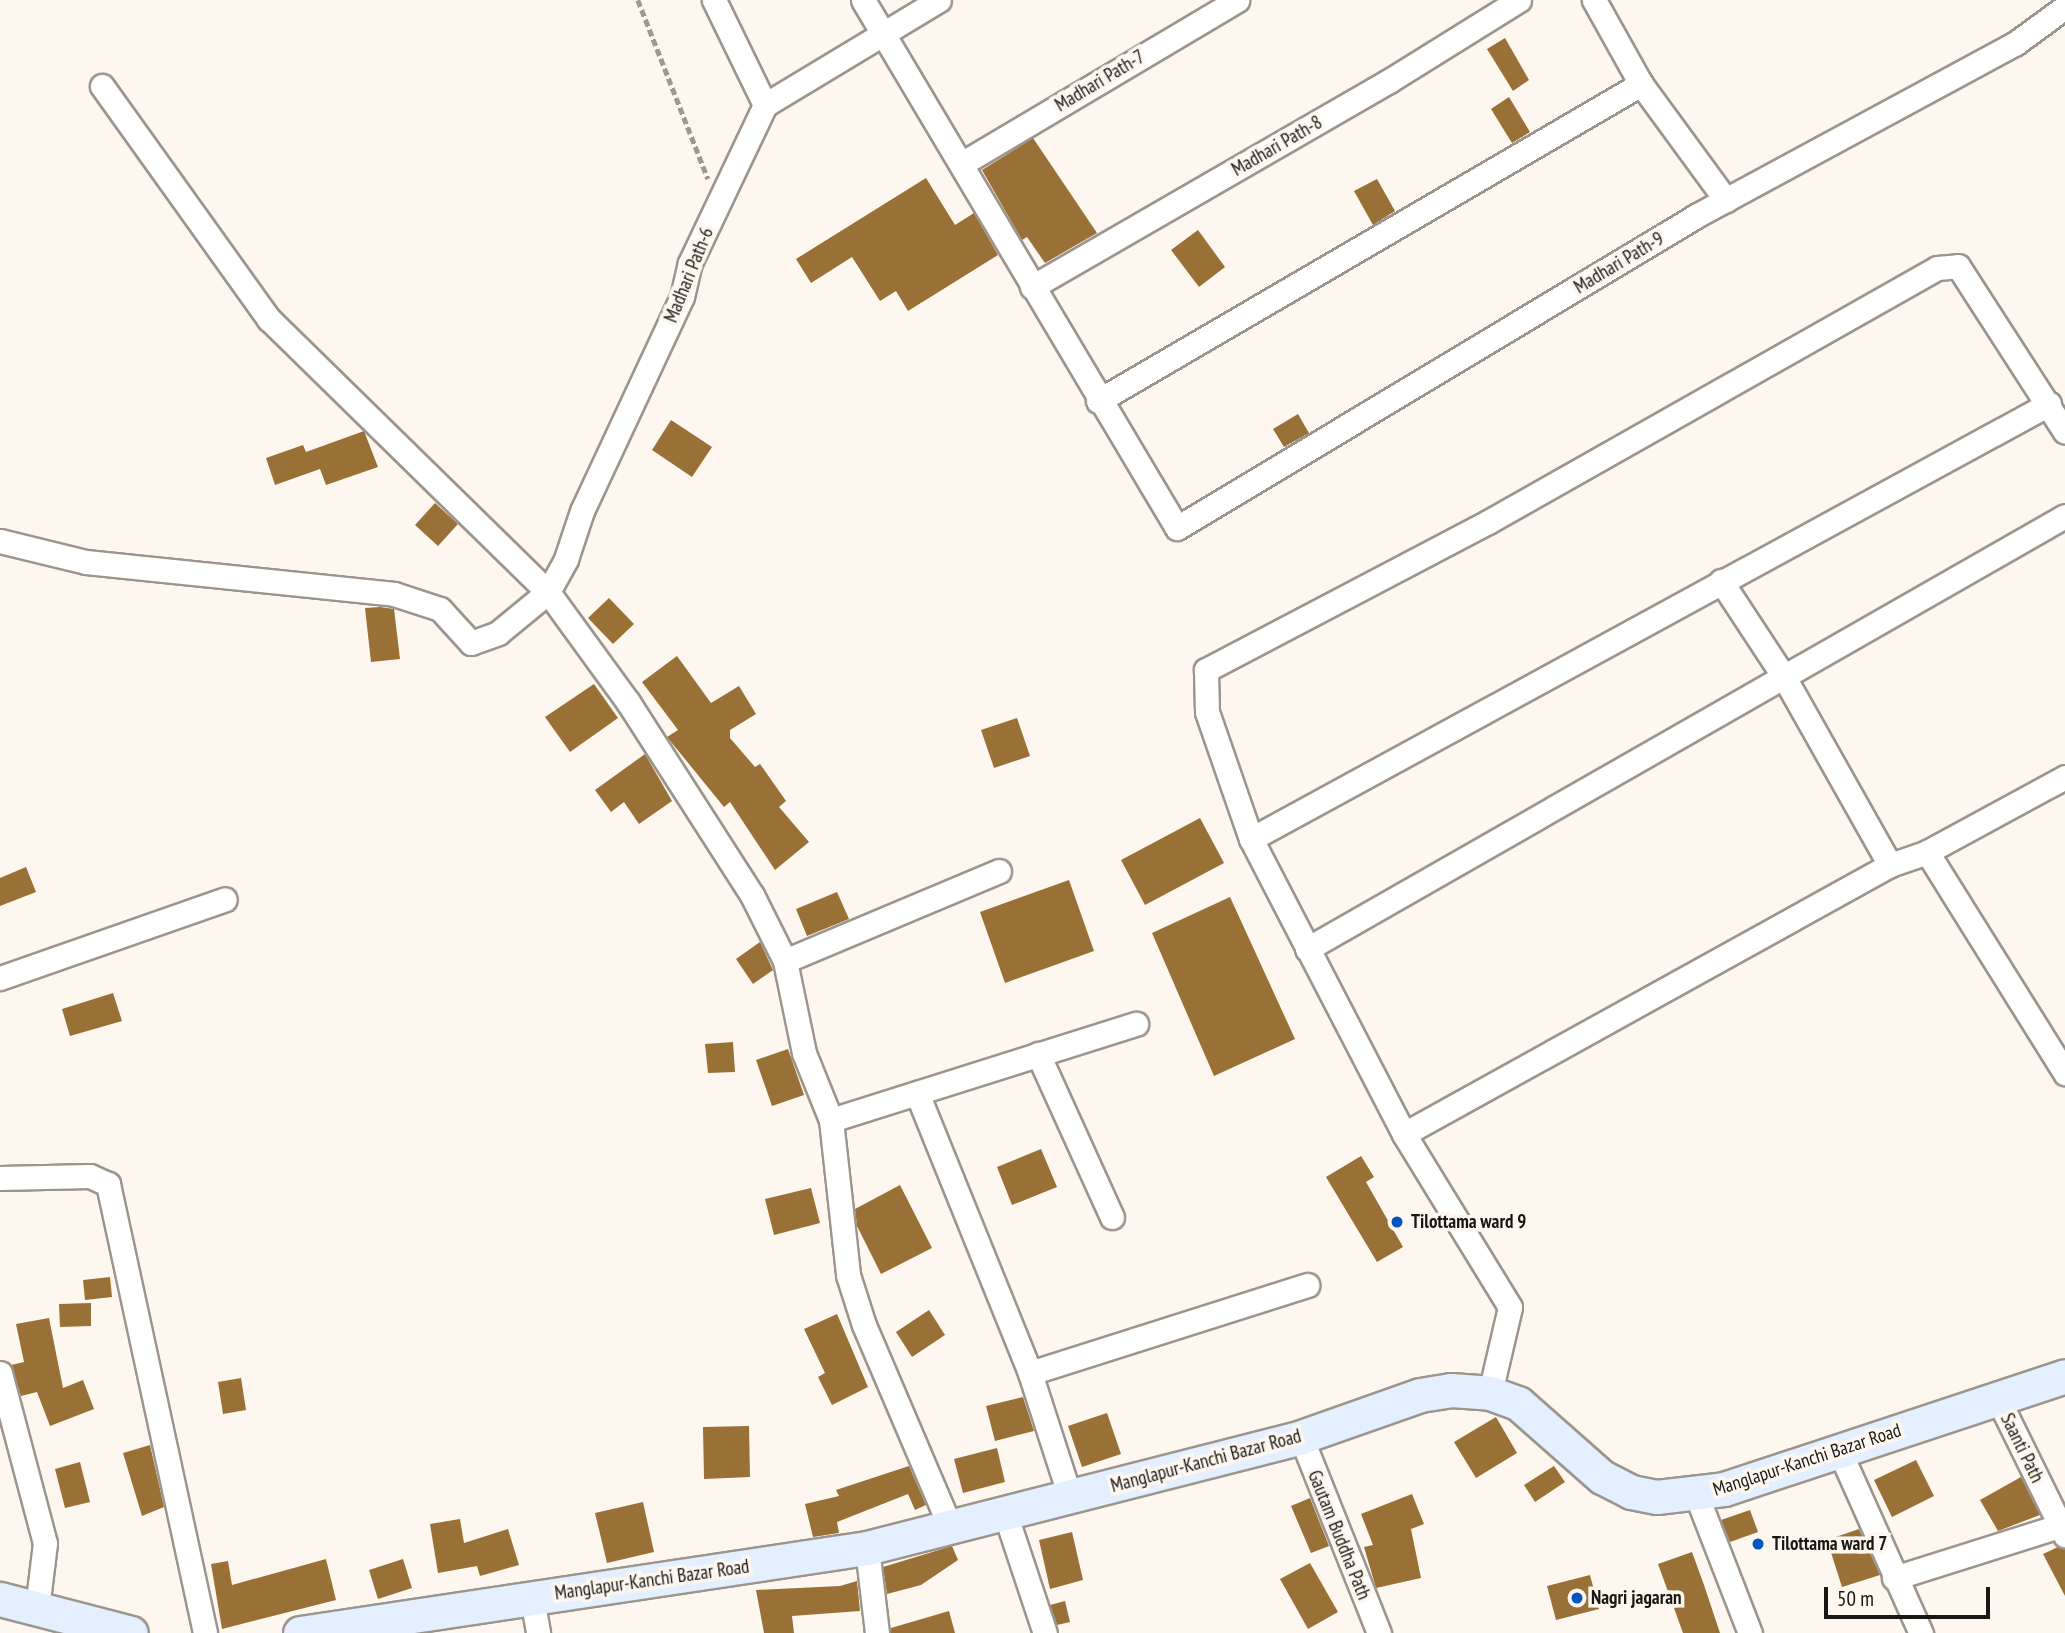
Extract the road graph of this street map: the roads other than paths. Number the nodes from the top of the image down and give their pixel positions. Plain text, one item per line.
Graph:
1 (714, 0) edge
2 (863, 0) edge
3 (939, 0) edge
4 (1237, 0) edge
5 (1519, 0) edge
6 (1594, 0) edge
7 (2065, 7) edge
8 (882, 33) junction
9 (1642, 84) junction
10 (102, 86) dead end
11 (765, 105) junction
12 (964, 163) junction
13 (1726, 200) junction
14 (1032, 286) junction
15 (1098, 401) junction
16 (2049, 404) junction
17 (2065, 432) edge
18 (2065, 516) edge
19 (0, 541) edge
20 (1721, 581) junction
21 (548, 592) junction
22 (1784, 677) junction
23 (2065, 777) edge
24 (1251, 839) junction
25 (1927, 852) junction
26 (1890, 865) junction
27 (999, 871) dead end
28 (225, 899) dead end
29 (1307, 949) junction
30 (785, 961) junction
31 (0, 978) edge
32 (1136, 1024) dead end
33 (1038, 1054) junction
34 (2063, 1064) edge
35 (917, 1093) junction
36 (831, 1119) junction
37 (1404, 1135) junction
38 (0, 1178) edge
39 (1112, 1217) dead end
40 (1307, 1285) dead end
41 (0, 1373) edge
42 (1030, 1373) junction
43 (2065, 1376) edge
44 (1490, 1393) junction
45 (1998, 1399) junction
46 (1301, 1437) junction
47 (1839, 1450) junction
48 (1696, 1494) junction
49 (1070, 1497) junction
50 (1005, 1513) junction
51 (950, 1527) junction
52 (2063, 1528) edge
53 (867, 1548) junction
54 (1894, 1578) junction
55 (533, 1598) junction
56 (0, 1599) edge
57 (37, 1608) junction
58 (131, 1633) edge
59 (205, 1633) edge
60 (300, 1633) edge
61 (538, 1633) edge
62 (877, 1633) edge
63 (1045, 1633) edge
64 (1379, 1633) edge
65 (1750, 1633) edge
66 (1921, 1633) edge

1 - 11 street
2 - 8 street
3 - 8 street
4 - 12 street, Madhari Path-7
5 - 14 street, Madhari Path-8
6 - 9 street
7 - 13 street, Madhari Path-9
8 - 11 street
8 - 12 street
9 - 13 street
9 - 15 street
10 - 21 street
11 - 21 street, Madhari Path-6
12 - 14 street
13 - 15 street, Madhari Path-9
14 - 15 street
16 - 17 street
16 - 20 street
16 - 24 street
18 - 22 street
19 - 21 street
20 - 22 street
20 - 24 street
21 - 30 street
22 - 26 street
22 - 29 street
23 - 25 street
24 - 29 street
25 - 26 street
25 - 34 street
26 - 37 street
27 - 30 street
28 - 31 street
29 - 37 street
30 - 36 street
32 - 33 street
33 - 35 street
33 - 39 street
35 - 36 street
35 - 42 street
36 - 51 street
37 - 44 street
38 - 59 street
40 - 42 street
41 - 57 street
42 - 49 street
43 - 45 street, Manglapur-Kanchi Bazar Road
44 - 46 street, Manglapur-Kanchi Bazar Road
44 - 48 street, Manglapur-Kanchi Bazar Road
45 - 47 street, Manglapur-Kanchi Bazar Road
45 - 52 street, Saanti Path
46 - 49 street, Manglapur-Kanchi Bazar Road
46 - 64 street, Gautam Buddha Path
47 - 48 street, Manglapur-Kanchi Bazar Road
47 - 54 street
48 - 65 street
49 - 50 street, Manglapur-Kanchi Bazar Road
50 - 51 street, Manglapur-Kanchi Bazar Road
50 - 63 street
51 - 53 street, Manglapur-Kanchi Bazar Road
52 - 54 street
53 - 55 street, Manglapur-Kanchi Bazar Road
53 - 62 street
54 - 66 street
55 - 60 street, Manglapur-Kanchi Bazar Road
55 - 61 street
56 - 57 street
57 - 58 street

